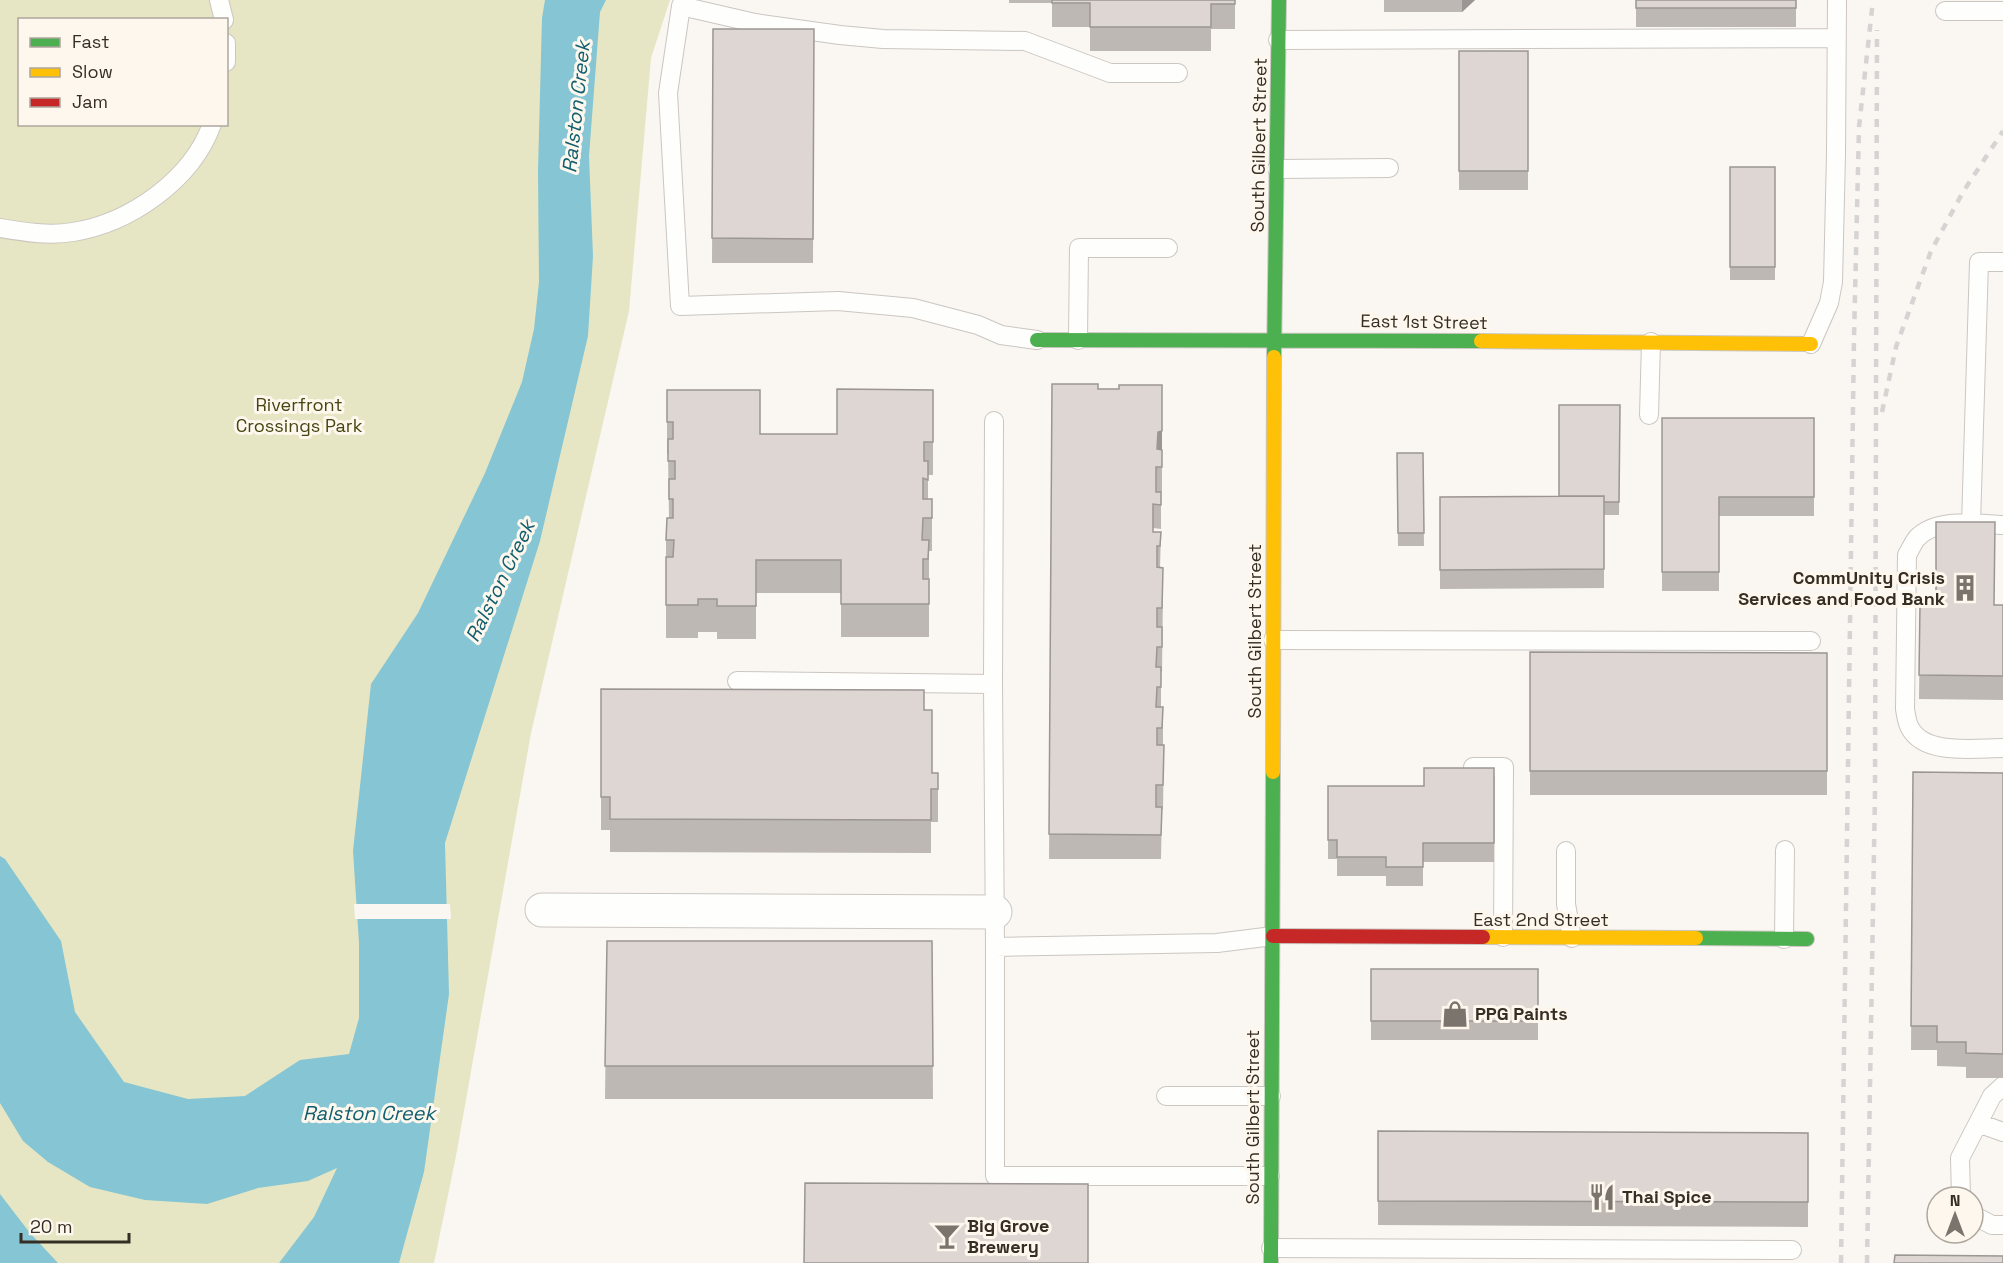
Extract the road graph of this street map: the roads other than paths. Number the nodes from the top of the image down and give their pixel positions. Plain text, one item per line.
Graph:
1 (219, 0) edge
2 (1279, 0) edge
3 (1837, 0) edge
4 (682, 3) edge
5 (1945, 10) dead end
6 (2003, 11) edge
7 (224, 18) edge
8 (1837, 38) junction
9 (1278, 40) junction
10 (1178, 73) dead end
11 (211, 126) edge
12 (1389, 168) dead end
13 (1276, 169) junction
14 (0, 228) edge
15 (1168, 248) dead end
16 (2003, 262) edge
17 (1037, 340) joint
18 (1078, 340) junction
19 (1274, 340) junction
20 (1651, 342) junction
21 (1811, 344) joint
22 (1649, 415) dead end
23 (994, 421) dead end
24 (1971, 524) junction
25 (2003, 525) edge
26 (1273, 640) junction
27 (1811, 641) dead end
28 (736, 681) dead end
29 (993, 684) junction
30 (2003, 748) edge
31 (1473, 767) edge
32 (1785, 850) dead end
33 (1566, 851) dead end
34 (542, 910) dead end
35 (995, 912) junction
36 (1273, 936) junction
37 (1503, 937) junction
38 (1572, 938) junction
39 (1784, 939) junction
40 (1808, 939) dead end
41 (995, 947) junction
42 (2003, 1086) edge
43 (1166, 1096) dead end
44 (1271, 1096) junction
45 (1978, 1123) junction
46 (2003, 1132) edge
47 (1270, 1176) junction
48 (1961, 1185) edge
49 (1985, 1221) edge
50 (2003, 1225) edge
51 (1792, 1250) dead end
52 (1271, 1256) edge

1 - 7 lane
2 - 9 street, South Gilbert Street
3 - 8 lane
4 - 10 lane
4 - 17 lane
5 - 6 lane
8 - 9 lane
8 - 21 lane
9 - 13 street, South Gilbert Street
11 - 14 lane
12 - 13 lane
13 - 19 street, South Gilbert Street
15 - 18 lane
16 - 24 lane
17 - 18 street, East 1st Street
18 - 19 street, East 1st Street
19 - 20 street, East 1st Street
19 - 26 street, South Gilbert Street
20 - 21 street, East 1st Street
20 - 22 lane
23 - 29 lane
24 - 25 lane
24 - 30 lane
26 - 27 lane
26 - 36 street, South Gilbert Street
28 - 29 lane
29 - 35 lane
31 - 37 lane
32 - 39 lane
33 - 38 lane
34 - 35 street
35 - 41 lane
36 - 37 street, East 2nd Street
36 - 41 lane
36 - 44 street, South Gilbert Street
37 - 38 street, East 2nd Street
38 - 39 street, East 2nd Street
39 - 40 street, East 2nd Street
41 - 47 lane
42 - 45 lane
43 - 44 lane
44 - 47 street, South Gilbert Street
45 - 46 lane
45 - 48 lane
47 - 52 street, South Gilbert Street
49 - 50 lane
51 - 52 lane

